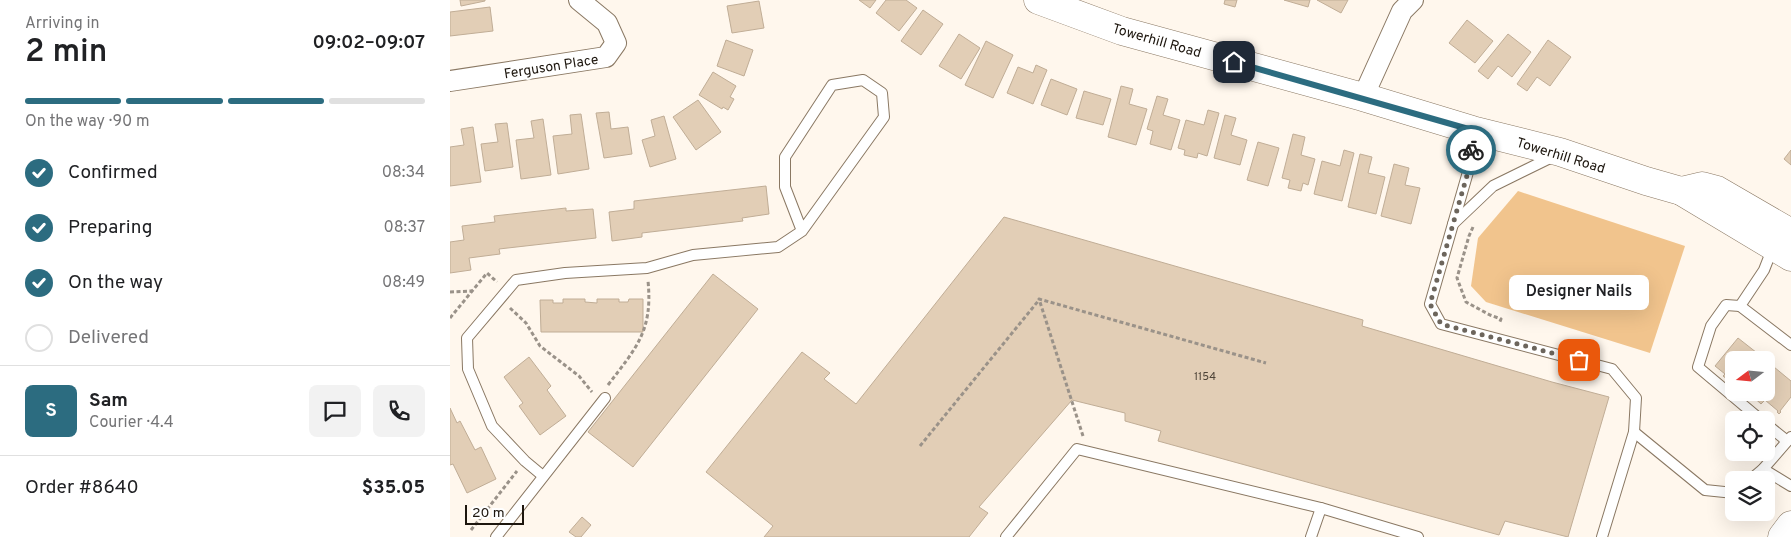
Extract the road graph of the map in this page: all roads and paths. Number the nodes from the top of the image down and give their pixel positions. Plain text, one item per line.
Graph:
1 (579, 0) edge
2 (1038, 0) edge
3 (1413, 0) edge
4 (450, 81) edge
5 (1363, 98) junction
6 (1472, 130) junction
7 (1560, 152) junction
8 (1476, 221) dead end
9 (1453, 224) junction
10 (802, 231) junction
11 (1785, 245) edge
12 (647, 268) junction
13 (473, 291) junction
14 (450, 292) edge
15 (500, 299) junction
16 (1039, 299) junction
17 (1740, 306) junction
18 (450, 318) edge
19 (1495, 338) junction
20 (1791, 345) edge
21 (1266, 363) dead end
22 (603, 400) junction
23 (1750, 411) edge
24 (1775, 430) edge
25 (1634, 432) junction
26 (1789, 439) edge
27 (920, 446) dead end
28 (1088, 451) junction
29 (525, 461) junction
30 (1763, 469) junction
31 (1761, 471) edge
32 (543, 476) junction
33 (1791, 486) edge
34 (1725, 493) edge
35 (1321, 508) junction
36 (1791, 525) edge
37 (471, 530) dead end
38 (496, 537) edge
39 (1006, 537) edge
40 (1311, 537) edge
41 (1418, 537) edge
42 (1602, 537) edge
43 (1782, 537) edge

1 - 4 street, Ferguson Place
2 - 5 street, Towerhill Road
3 - 5 street
5 - 6 street, Towerhill Road
6 - 7 street, Towerhill Road
6 - 9 lane
7 - 9 lane
7 - 11 street, Towerhill Road
8 - 19 path
9 - 19 lane
10 - 10 lane
10 - 12 lane
11 - 17 lane
12 - 15 lane
12 - 22 path
13 - 14 path
13 - 15 path
13 - 18 path
15 - 22 path
15 - 29 lane
16 - 21 path
16 - 27 path
16 - 28 path
17 - 20 lane
17 - 23 lane
19 - 25 lane
22 - 32 lane
24 - 26 lane
25 - 34 lane
25 - 42 lane
26 - 30 lane
28 - 35 lane
28 - 39 lane
29 - 32 lane
29 - 37 path
30 - 31 lane
30 - 33 lane
32 - 38 lane
35 - 40 lane
35 - 41 lane
36 - 43 street

